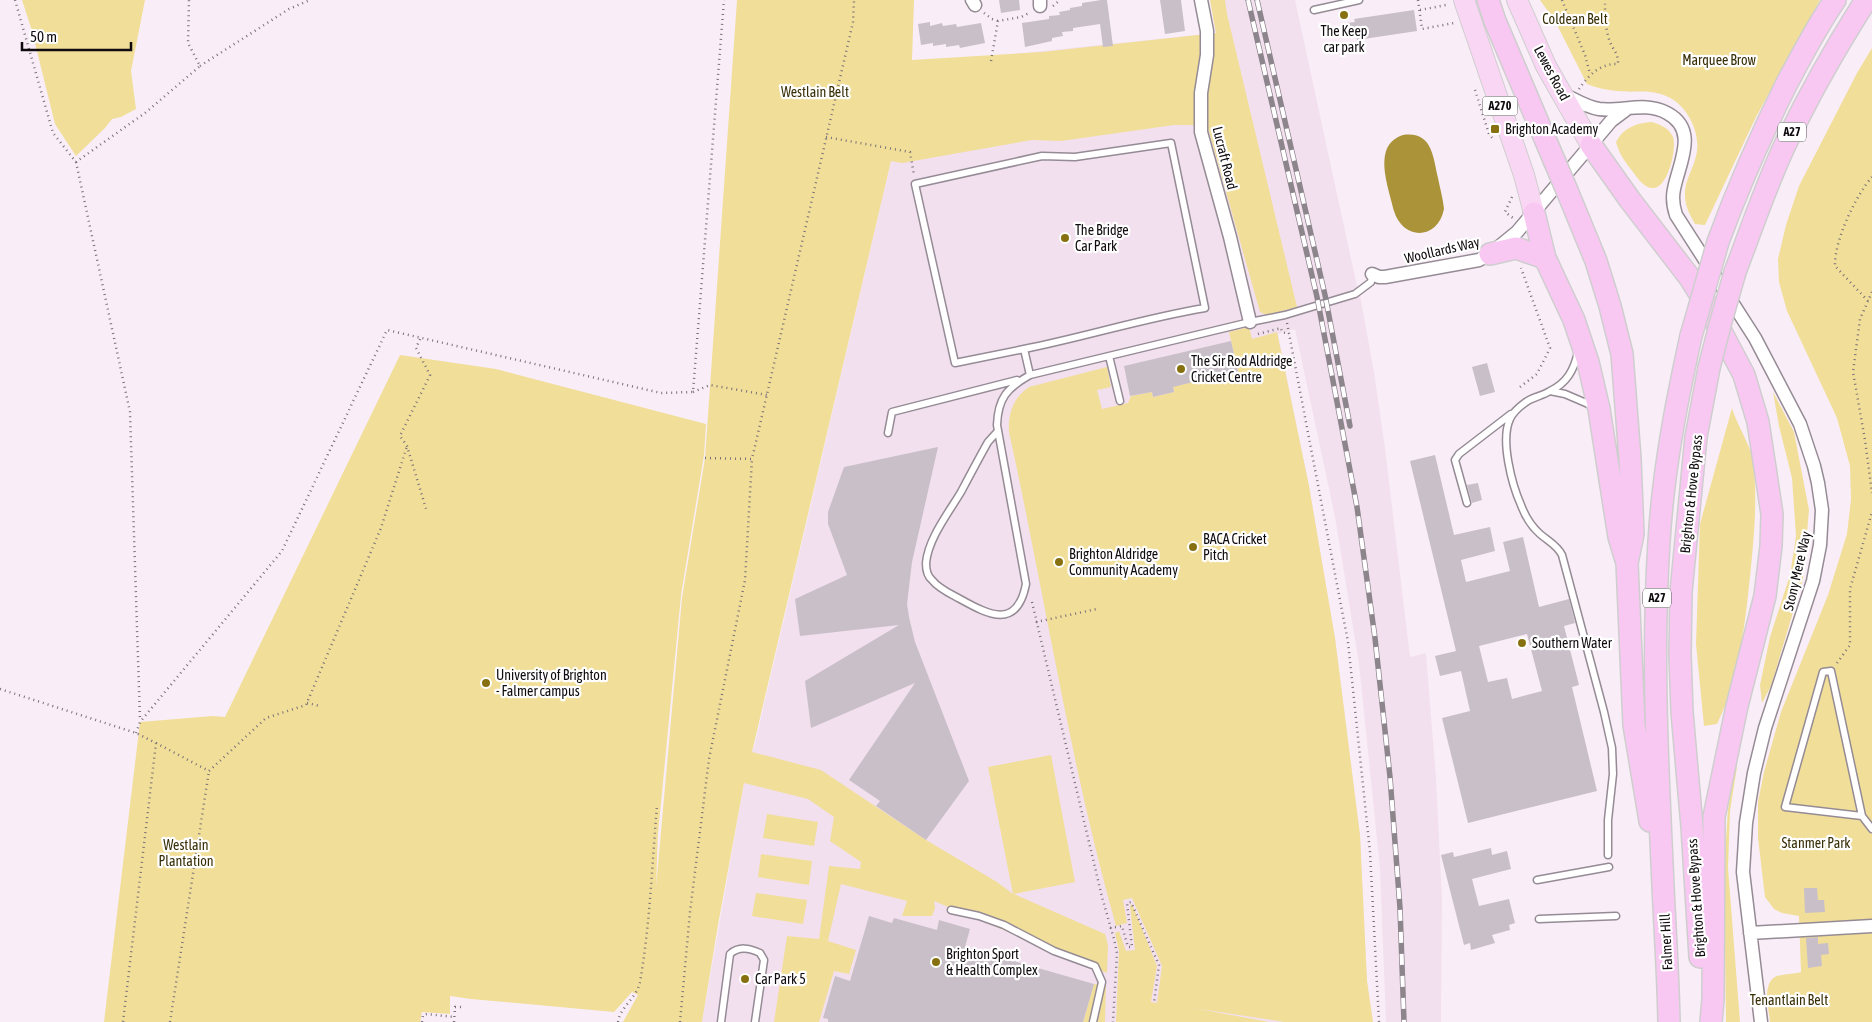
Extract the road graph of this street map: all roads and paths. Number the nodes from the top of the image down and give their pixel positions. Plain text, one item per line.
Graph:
1 (15, 0) edge
2 (189, 0) edge
3 (310, 0) edge
4 (724, 0) edge
5 (854, 0) edge
6 (1060, 0) edge
7 (1201, 0) edge
8 (1359, 0) edge
9 (1418, 0) edge
10 (1488, 0) edge
11 (1517, 0) edge
12 (1562, 0) edge
13 (1605, 0) edge
14 (1835, 0) edge
15 (1866, 0) edge
16 (1457, 5) edge
17 (1041, 7) edge
18 (1314, 10) dead end
19 (1420, 10) junction
20 (1452, 17) dead end
21 (991, 62) dead end
22 (200, 66) junction
23 (1590, 74) junction
24 (1474, 88) dead end
25 (1570, 91) junction
26 (1630, 108) junction
27 (826, 137) junction
28 (1495, 141) dead end
29 (1591, 145) junction
30 (76, 162) junction
31 (1872, 177) edge
32 (915, 184) junction
33 (1514, 195) dead end
34 (1528, 220) junction
35 (1516, 248) junction
36 (1490, 254) junction
37 (1545, 258) junction
38 (1372, 274) joint
39 (1872, 292) edge
40 (1868, 301) junction
41 (1250, 322) junction
42 (420, 339) junction
43 (1581, 339) junction
44 (1024, 349) junction
45 (1109, 356) junction
46 (1030, 375) junction
47 (1023, 379) junction
48 (1520, 387) dead end
49 (1550, 391) junction
50 (693, 392) junction
51 (767, 395) junction
52 (1120, 401) dead end
53 (1518, 408) junction
54 (1599, 409) junction
55 (998, 431) junction
56 (888, 433) dead end
57 (407, 446) junction
58 (705, 458) dead end
59 (752, 459) junction
60 (1872, 493) edge
61 (1467, 504) dead end
62 (428, 512) dead end
63 (1872, 512) edge
64 (1627, 563) junction
65 (1025, 576) junction
66 (1097, 609) dead end
67 (1036, 622) junction
68 (1831, 671) junction
69 (0, 689) edge
70 (306, 704) junction
71 (320, 706) dead end
72 (140, 722) junction
73 (136, 733) junction
74 (156, 743) junction
75 (209, 771) junction
76 (657, 806) dead end
77 (1862, 816) junction
78 (1872, 829) edge
79 (1608, 855) dead end
80 (1662, 862) junction
81 (1609, 867) dead end
82 (1537, 880) dead end
83 (951, 910) dead end
84 (1616, 916) dead end
85 (1539, 919) dead end
86 (1872, 926) edge
87 (1110, 928) junction
88 (1750, 933) junction
89 (1154, 1002) dead end
90 (462, 1008) dead end
91 (454, 1018) junction
92 (123, 1022) edge
93 (170, 1022) edge
94 (422, 1022) edge
95 (454, 1022) edge
96 (618, 1022) edge
97 (680, 1022) edge
98 (721, 1022) edge
99 (755, 1022) edge
100 (1093, 1022) edge
101 (1113, 1022) edge
102 (1379, 1022) edge
103 (1669, 1022) edge
104 (1702, 1022) edge
105 (1710, 1022) edge
106 (1761, 1022) edge

1 - 30 path
2 - 22 path
3 - 22 path
4 - 50 path
5 - 27 path
6 - 17 path
7 - 41 street, Lucraft Road
8 - 18 lane
9 - 19 path
10 - 64 highway, bridge
11 - 25 main road, Lewes Road
12 - 23 path
13 - 23 path
14 - 80 highway, Brighton & Hove Bypass / A27, bridge
15 - 104 highway, Brighton & Hove Bypass / A27, bridge
16 - 19 path
16 - 34 main road, A270
17 - 21 path
19 - 20 path
22 - 30 path
23 - 25 path
24 - 28 path
25 - 26 street, Stony Mere Way
25 - 29 main road, Lewes Road
26 - 29 street
26 - 88 street, Stony Mere Way
27 - 32 path
27 - 51 path
29 - 34 street, Woollards Way
29 - 105 highway
30 - 72 path
31 - 40 path
32 - 44 lane
32 - 44 lane
33 - 34 path
34 - 36 street, Woollards Way
34 - 37 highway
35 - 36 highway
35 - 37 highway
35 - 48 path
36 - 38 street, Woollards Way
37 - 43 highway
38 - 41 lane
39 - 40 path
40 - 60 path
41 - 45 lane
41 - 102 path
42 - 50 path
42 - 57 path
42 - 72 path
43 - 49 lane
43 - 54 highway
44 - 46 lane
45 - 46 lane
45 - 52 lane
46 - 47 lane
47 - 55 lane
47 - 56 lane
49 - 53 lane
49 - 54 lane
50 - 51 path
51 - 59 path
53 - 61 lane
53 - 79 lane
54 - 64 highway
55 - 65 lane
55 - 65 lane
57 - 62 path
57 - 70 path
58 - 59 path
59 - 97 path
63 - 68 path
64 - 80 highway
65 - 67 path
66 - 67 path
67 - 87 path
68 - 77 lane
68 - 77 lane
69 - 73 path
70 - 71 path
70 - 75 path
72 - 73 path
73 - 74 path
74 - 75 path
74 - 92 path
75 - 93 path
76 - 96 path
77 - 78 lane
80 - 103 highway, Falmer Hill / A27
81 - 82 lane
83 - 100 lane
84 - 85 lane
86 - 88 street
87 - 89 path
87 - 101 path
88 - 106 street, Stony Mere Way
90 - 91 path
91 - 94 path
91 - 95 path
98 - 99 lane

